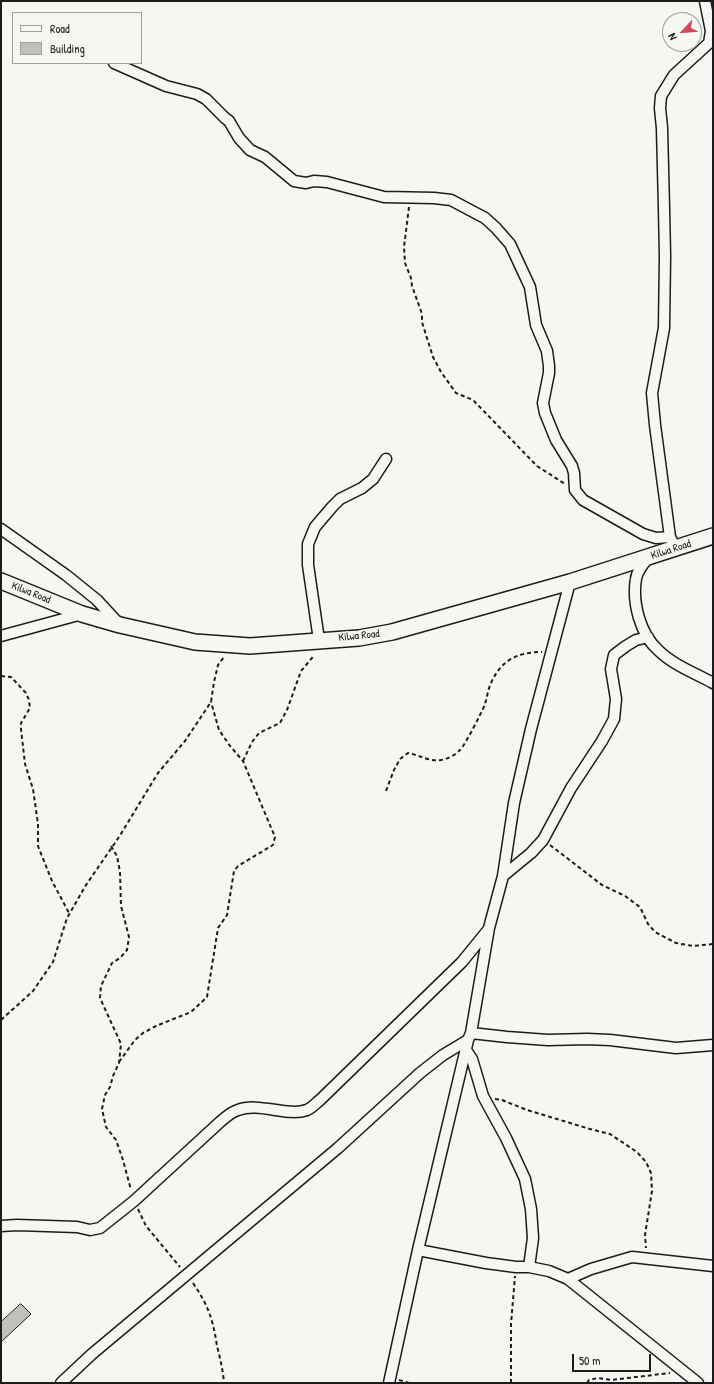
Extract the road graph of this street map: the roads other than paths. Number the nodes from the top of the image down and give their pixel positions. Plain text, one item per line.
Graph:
1 (705, 1) edge
2 (116, 64) edge
3 (386, 459) dead end
4 (1, 529) edge
5 (713, 536) edge
6 (673, 543) junction
7 (648, 558) junction
8 (1, 581) edge
9 (570, 582) junction
10 (82, 614) junction
11 (120, 624) junction
12 (1, 636) edge
13 (648, 637) junction
14 (319, 640) junction
15 (713, 683) edge
16 (503, 876) junction
17 (489, 928) junction
18 (468, 1041) junction
19 (713, 1045) edge
20 (1, 1226) edge
21 (418, 1250) junction
22 (713, 1266) edge
23 (530, 1267) junction
24 (568, 1279) junction
25 (62, 1383) edge
26 (389, 1383) edge
27 (698, 1383) edge

1 - 6 street
2 - 6 street
3 - 14 street
4 - 11 street
5 - 6 highway, Kilwa Road
6 - 7 highway, Kilwa Road
7 - 9 highway, Kilwa Road
7 - 13 street
8 - 10 highway, Kilwa Road
9 - 14 highway, Kilwa Road
9 - 16 street
10 - 11 highway, Kilwa Road
10 - 12 street
11 - 14 highway, Kilwa Road
13 - 15 street
13 - 16 street
16 - 17 street
17 - 18 street
17 - 20 street
18 - 19 street
18 - 21 street
18 - 23 street
18 - 25 street
21 - 23 street
21 - 26 street
22 - 24 street
23 - 24 street
24 - 27 street

